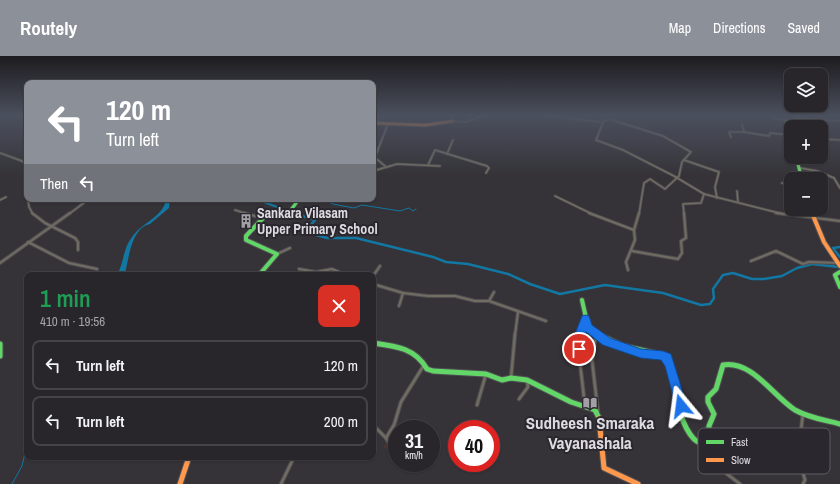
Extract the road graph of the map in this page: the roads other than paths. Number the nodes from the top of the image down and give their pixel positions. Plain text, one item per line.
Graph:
1 (383, 135) edge
2 (599, 135) edge
3 (659, 135) edge
4 (828, 139) edge
5 (453, 140) dead end
6 (840, 140) edge
7 (376, 151) edge
8 (0, 153) edge
9 (447, 154) junction
10 (376, 158) edge
11 (684, 160) junction
12 (24, 163) edge
13 (799, 164) edge
14 (428, 165) junction
15 (384, 166) junction
16 (440, 166) dead end
17 (800, 168) junction
18 (376, 170) edge
19 (801, 172) edge
20 (486, 173) dead end
21 (677, 178) junction
22 (840, 188) edge
23 (738, 191) dead end
24 (704, 194) junction
25 (554, 196) dead end
26 (6, 197) dead end
27 (717, 198) junction
28 (0, 200) edge
29 (28, 202) edge
30 (85, 202) edge
31 (298, 202) edge
32 (738, 202) junction
33 (235, 210) dead end
34 (814, 217) junction
35 (262, 218) junction
36 (840, 221) edge
37 (52, 226) junction
38 (634, 230) junction
39 (28, 242) junction
40 (290, 248) dead end
41 (78, 250) dead end
42 (632, 251) junction
43 (277, 254) junction
44 (751, 261) dead end
45 (0, 263) edge
46 (839, 265) edge
47 (380, 266) dead end
48 (97, 269) dead end
49 (299, 269) dead end
50 (628, 270) dead end
51 (262, 272) edge
52 (316, 272) joint
53 (339, 272) edge
54 (376, 272) edge
55 (840, 272) edge
56 (376, 285) edge
57 (840, 287) edge
58 (494, 292) dead end
59 (403, 293) junction
60 (582, 300) dead end
61 (489, 301) junction
62 (399, 306) dead end
63 (518, 312) junction
64 (586, 319) junction
65 (546, 321) dead end
66 (596, 334) junction
67 (0, 344) edge
68 (376, 344) edge
69 (0, 356) edge
70 (424, 365) junction
71 (486, 374) junction
72 (511, 378) junction
73 (527, 380) junction
74 (519, 399) dead end
75 (477, 405) dead end
76 (585, 407) junction
77 (598, 413) junction
78 (804, 414) junction
79 (840, 424) edge
80 (376, 428) edge
81 (709, 428) edge
82 (800, 428) edge
83 (386, 438) junction
84 (698, 441) edge
85 (388, 442) edge
86 (188, 460) edge
87 (293, 460) edge
88 (727, 474) edge
89 (803, 474) edge
90 (180, 484) edge
91 (281, 484) edge
92 (638, 484) edge
93 (740, 484) edge
94 (802, 484) edge

1 - 7 street
2 - 21 street
3 - 11 street
4 - 6 street
5 - 9 street
8 - 12 street
9 - 14 street
9 - 20 street
10 - 15 street
11 - 21 street
11 - 27 street
13 - 17 street
14 - 15 street
14 - 16 street
15 - 18 street
17 - 19 street
17 - 22 street
21 - 24 street
21 - 38 street
23 - 32 street
24 - 27 street
24 - 42 street
25 - 38 street
26 - 28 street
27 - 32 street
29 - 37 street
30 - 37 street
31 - 35 street
32 - 34 street
33 - 35 street
34 - 36 street
34 - 46 street
35 - 43 street
37 - 39 street
37 - 41 street
38 - 42 street
39 - 45 street
39 - 48 street
40 - 43 street
42 - 50 street
43 - 51 street
44 - 46 street
47 - 54 street
49 - 52 street
52 - 53 street
55 - 57 street
56 - 59 street
58 - 61 street
59 - 61 street
59 - 62 street
60 - 64 street
61 - 63 street
63 - 65 street
63 - 72 street
64 - 66 street
64 - 76 street
66 - 77 street
66 - 84 street
67 - 69 street
68 - 70 street
70 - 71 street
70 - 83 street
71 - 72 street
71 - 75 street
72 - 73 street
73 - 74 street
73 - 76 street
76 - 77 street
77 - 92 street
78 - 79 street
78 - 81 street
78 - 82 street
80 - 83 street
83 - 85 street
86 - 90 street
87 - 91 street
88 - 93 street
89 - 94 street

